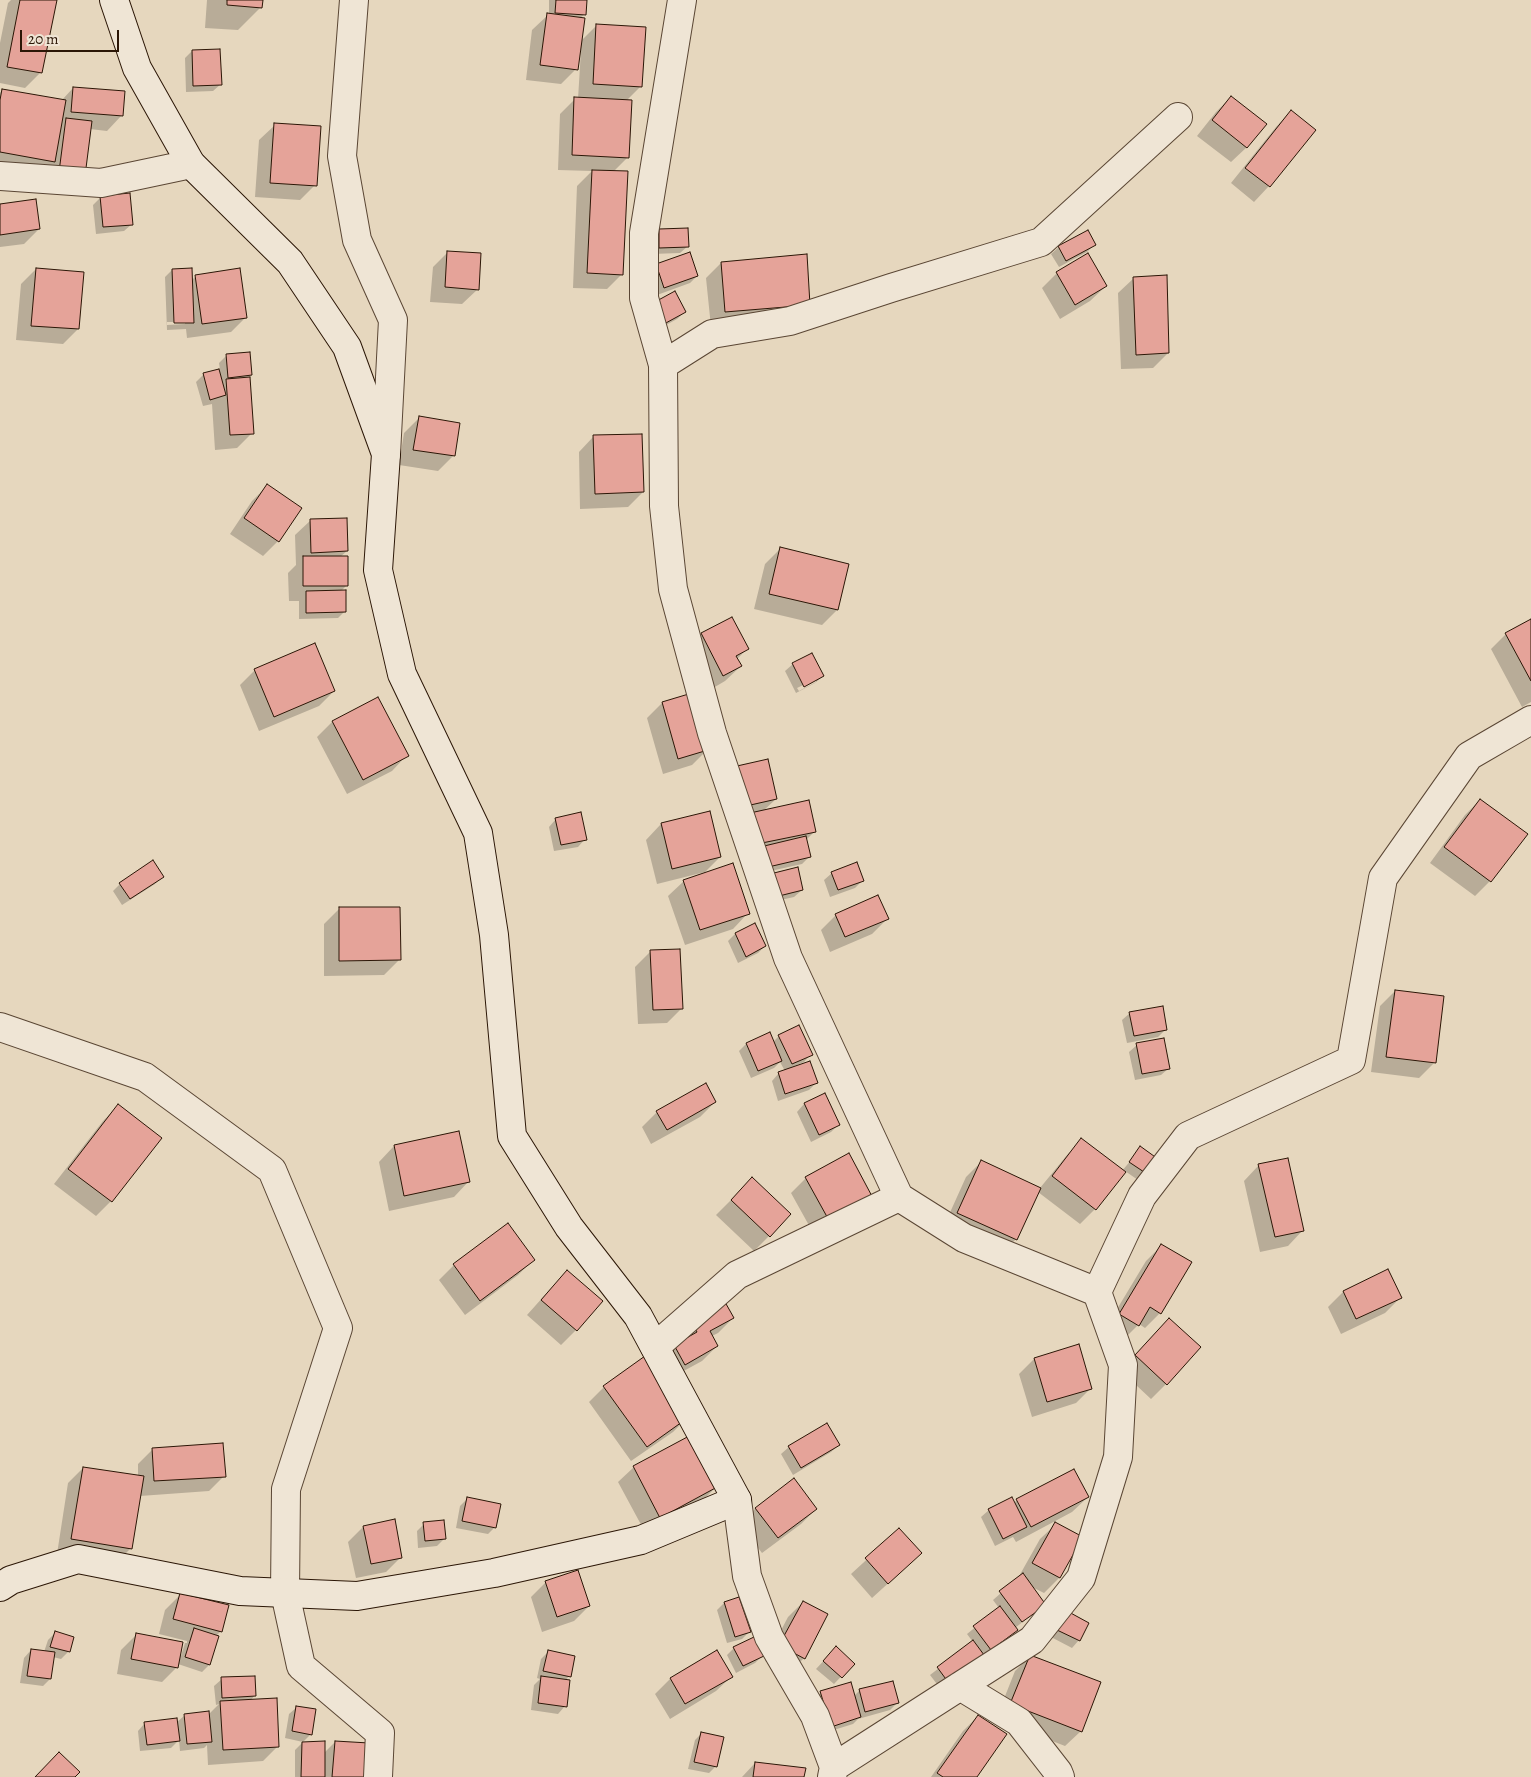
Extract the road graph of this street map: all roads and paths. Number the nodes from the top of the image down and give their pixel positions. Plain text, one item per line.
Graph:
1 (114, 0) edge
2 (354, 0) edge
3 (682, 0) edge
4 (1178, 117) dead end
5 (191, 164) junction
6 (0, 176) edge
7 (663, 365) junction
8 (386, 454) junction
9 (1531, 720) edge
10 (0, 1027) edge
11 (900, 1197) junction
12 (1097, 1292) junction
13 (655, 1347) junction
14 (737, 1500) junction
15 (0, 1587) edge
16 (285, 1593) junction
17 (960, 1686) junction
18 (833, 1772) edge
19 (378, 1777) edge
20 (1060, 1777) edge

1 - 5 street
2 - 8 street
3 - 7 street
4 - 7 street
5 - 6 street
5 - 8 street
7 - 11 street
8 - 13 street
9 - 12 street
10 - 16 street
11 - 12 street
11 - 13 street
12 - 17 street
13 - 14 street
14 - 16 street
14 - 18 street
15 - 16 street
16 - 19 street
17 - 18 street
17 - 20 street

